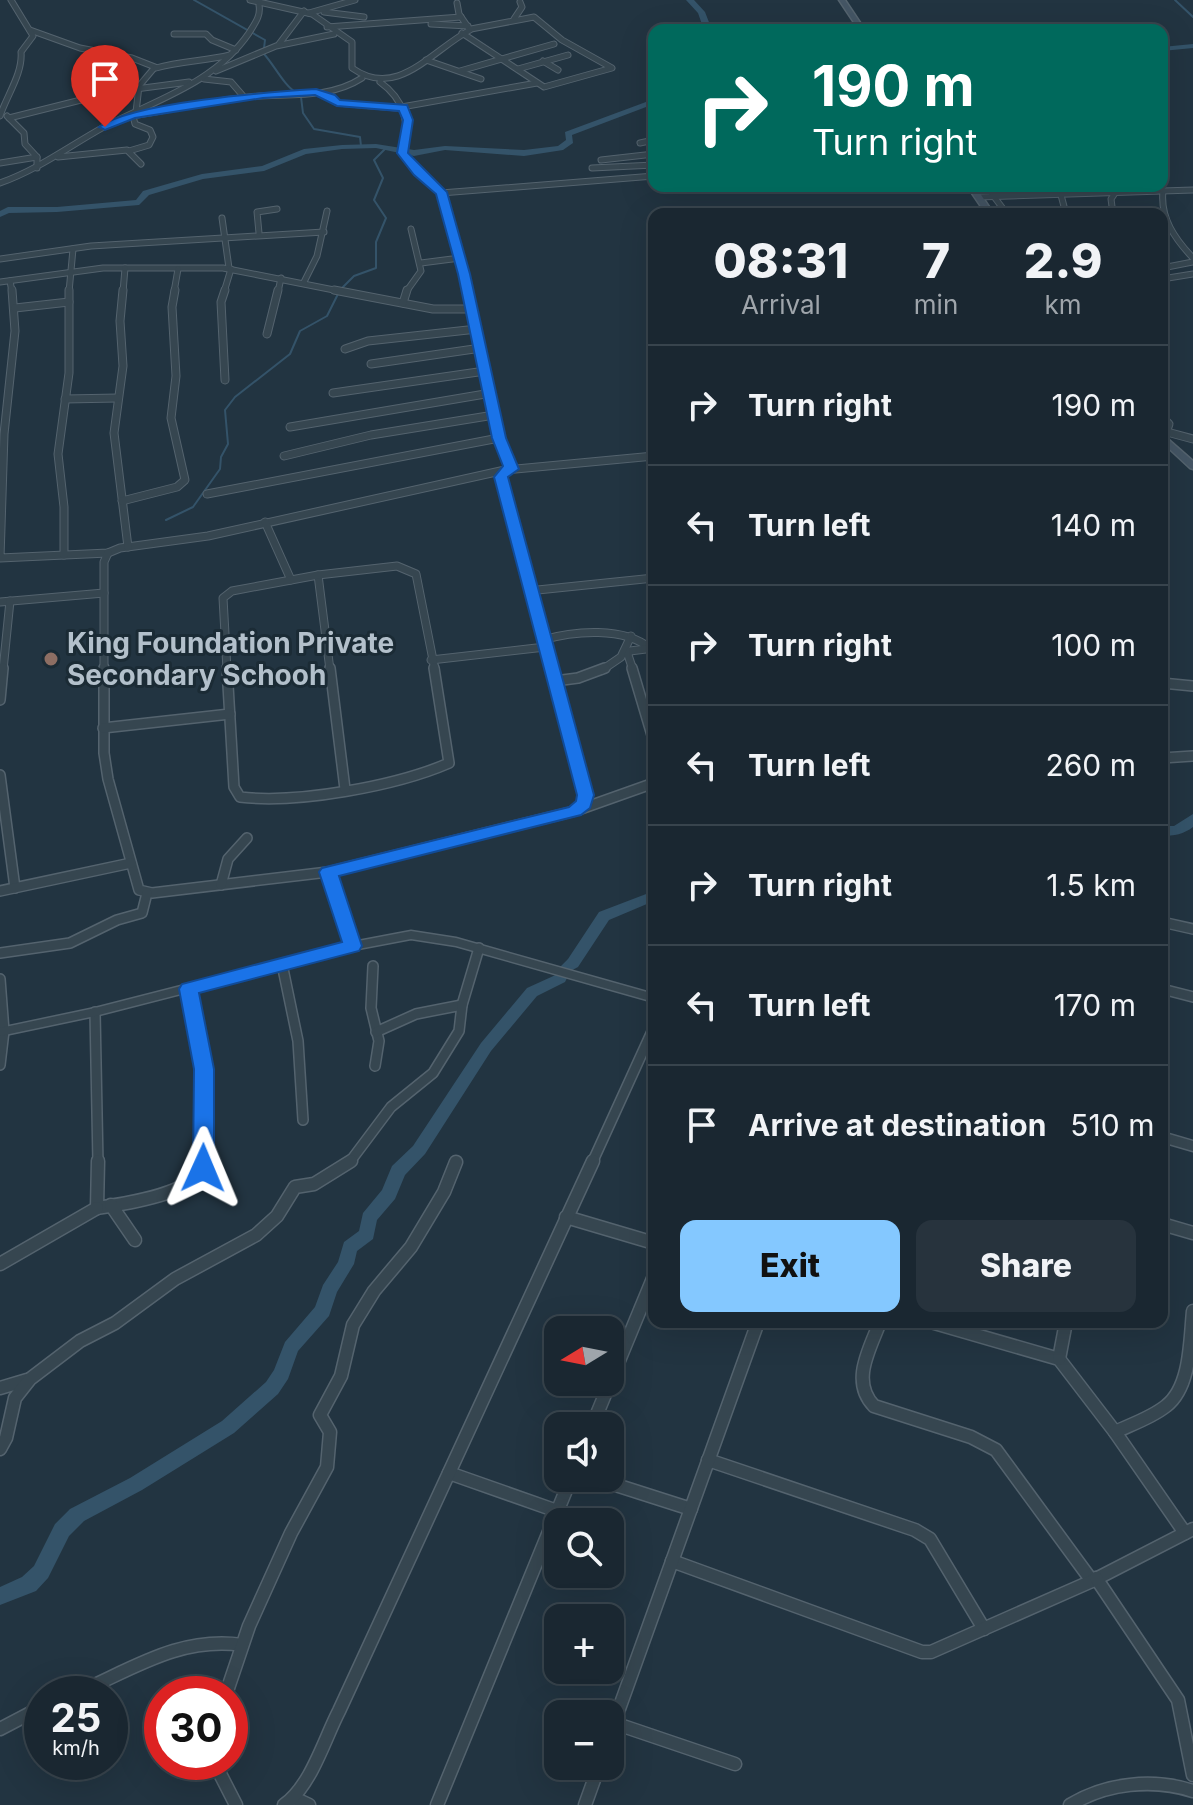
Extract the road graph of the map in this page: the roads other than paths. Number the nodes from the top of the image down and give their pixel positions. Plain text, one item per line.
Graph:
1 (11, 0) edge
2 (250, 0) edge
3 (354, 0) edge
4 (842, 0) edge
5 (520, 2) dead end
6 (457, 3) dead end
7 (259, 5) junction
8 (318, 10) junction
9 (307, 12) junction
10 (364, 17) junction
11 (461, 17) junction
12 (514, 19) junction
13 (380, 23) junction
14 (412, 23) junction
15 (858, 24) edge
16 (327, 27) junction
17 (470, 27) junction
18 (30, 30) junction
19 (462, 33) junction
20 (174, 34) dead end
21 (334, 34) junction
22 (554, 44) dead end
23 (276, 46) junction
24 (234, 52) junction
25 (568, 55) dead end
26 (501, 57) junction
27 (426, 60) junction
28 (543, 61) junction
29 (156, 68) junction
30 (518, 69) junction
31 (558, 70) dead end
32 (460, 71) junction
33 (206, 76) junction
34 (481, 79) dead end
35 (197, 80) junction
36 (360, 81) junction
37 (380, 82) junction
38 (537, 83) junction
39 (139, 88) junction
40 (316, 92) junction
41 (244, 97) junction
42 (403, 107) junction
43 (2, 113) edge
44 (132, 115) junction
45 (9, 118) junction
46 (648, 141) edge
47 (640, 143) dead end
48 (129, 151) junction
49 (648, 155) edge
50 (37, 157) junction
51 (55, 157) junction
52 (601, 160) dead end
53 (0, 163) edge
54 (141, 164) dead end
55 (648, 166) edge
56 (633, 167) junction
57 (37, 168) junction
58 (592, 168) dead end
59 (648, 175) edge
60 (648, 176) edge
61 (0, 183) edge
62 (1168, 188) edge
63 (1193, 190) edge
64 (442, 192) junction
65 (975, 192) edge
66 (991, 192) edge
67 (1123, 192) edge
68 (1115, 193) junction
69 (1061, 195) junction
70 (978, 197) junction
71 (996, 199) junction
72 (986, 208) edge
73 (1003, 208) edge
74 (1064, 208) edge
75 (1112, 208) edge
76 (277, 209) dead end
77 (327, 211) dead end
78 (222, 218) dead end
79 (1168, 223) edge
80 (411, 229) dead end
81 (324, 232) junction
82 (259, 233) junction
83 (224, 237) junction
84 (73, 249) junction
85 (460, 258) junction
86 (0, 259) edge
87 (1193, 260) edge
88 (421, 263) junction
89 (1168, 266) edge
90 (125, 268) junction
91 (178, 269) junction
92 (230, 269) junction
93 (71, 271) junction
94 (1193, 274) edge
95 (281, 278) junction
96 (1168, 278) edge
97 (10, 281) junction
98 (0, 282) edge
99 (304, 282) junction
100 (69, 302) junction
101 (403, 303) junction
102 (15, 308) junction
103 (473, 309) junction
104 (477, 329) junction
105 (267, 334) dead end
106 (481, 348) junction
107 (345, 349) dead end
108 (371, 364) dead end
109 (485, 371) junction
110 (225, 380) dead end
111 (333, 393) dead end
112 (491, 393) junction
113 (118, 398) junction
114 (65, 399) junction
115 (494, 415) junction
116 (290, 427) dead end
117 (1168, 436) edge
118 (499, 438) junction
119 (1193, 439) edge
120 (1168, 440) edge
121 (284, 456) dead end
122 (648, 457) edge
123 (1193, 466) edge
124 (508, 470) junction
125 (207, 494) dead end
126 (122, 501) junction
127 (265, 522) junction
128 (128, 547) junction
129 (108, 553) junction
130 (64, 555) junction
131 (318, 575) junction
132 (648, 579) edge
133 (291, 580) junction
134 (528, 591) junction
135 (104, 593) junction
136 (10, 601) junction
137 (0, 602) edge
138 (631, 636) junction
139 (3, 642) edge
140 (544, 643) junction
141 (648, 645) edge
142 (648, 649) edge
143 (431, 660) junction
144 (555, 681) junction
145 (1168, 684) edge
146 (1193, 686) edge
147 (0, 700) edge
148 (230, 714) junction
149 (648, 722) edge
150 (103, 728) junction
151 (1193, 756) edge
152 (1168, 758) edge
153 (0, 775) edge
154 (648, 785) edge
155 (345, 789) junction
156 (575, 811) junction
157 (4, 834) edge
158 (247, 838) dead end
159 (131, 863) junction
160 (328, 872) junction
161 (221, 885) junction
162 (15, 888) junction
163 (0, 891) edge
164 (147, 893) junction
165 (1168, 923) edge
166 (1193, 929) edge
167 (353, 946) junction
168 (479, 948) junction
169 (0, 953) edge
170 (282, 964) junction
171 (373, 966) dead end
172 (0, 979) edge
173 (189, 989) junction
174 (1168, 991) edge
175 (648, 996) edge
176 (1193, 997) edge
177 (462, 1005) junction
178 (95, 1012) junction
179 (2, 1031) edge
180 (376, 1032) junction
181 (648, 1040) edge
182 (0, 1065) edge
183 (375, 1066) dead end
184 (303, 1120) dead end
185 (1168, 1139) edge
186 (1193, 1146) edge
187 (456, 1162) dead end
188 (111, 1205) junction
189 (97, 1208) junction
190 (566, 1217) junction
191 (1168, 1226) edge
192 (1193, 1233) edge
193 (135, 1240) dead end
194 (648, 1241) edge
195 (0, 1264) edge
196 (648, 1291) edge
197 (1193, 1311) edge
198 (756, 1328) edge
199 (878, 1328) edge
200 (952, 1328) edge
201 (1065, 1328) edge
202 (1059, 1359) junction
203 (30, 1379) junction
204 (0, 1388) edge
205 (598, 1412) edge
206 (1115, 1432) junction
207 (0, 1449) edge
208 (708, 1460) junction
209 (449, 1473) junction
210 (624, 1488) edge
211 (548, 1508) edge
212 (691, 1509) junction
213 (1189, 1531) edge
214 (544, 1543) edge
215 (672, 1561) junction
216 (1094, 1580) junction
217 (984, 1629) junction
218 (242, 1645) junction
219 (116, 1676) edge
220 (232, 1676) edge
221 (622, 1700) edge
222 (24, 1716) edge
223 (0, 1720) edge
224 (0, 1728) edge
225 (624, 1732) edge
226 (735, 1764) dead end
227 (1193, 1775) edge
228 (223, 1780) edge
229 (594, 1780) edge
230 (1193, 1791) edge
231 (289, 1802) edge
232 (236, 1805) edge
233 (309, 1805) edge
234 (437, 1805) edge
235 (585, 1805) edge
236 (1070, 1805) edge

1 - 18 street
2 - 7 street
3 - 8 street
3 - 10 street
4 - 15 main road
5 - 12 street
6 - 11 street
7 - 9 street
7 - 24 street
8 - 9 street
8 - 10 street
9 - 16 street
9 - 23 street
10 - 13 street
11 - 14 street
11 - 17 street
12 - 17 street
12 - 38 street
13 - 14 street
13 - 16 street
14 - 17 street
16 - 21 street
17 - 19 street
18 - 29 street
18 - 43 street
19 - 26 street
19 - 27 street
20 - 24 street
21 - 23 street
21 - 36 street
22 - 26 street
23 - 33 street
24 - 29 street
24 - 33 street
25 - 28 street
26 - 30 street
26 - 32 street
27 - 32 street
27 - 37 street
28 - 30 street
28 - 31 street
29 - 39 street
30 - 38 street
32 - 34 street
33 - 35 street
35 - 39 street
35 - 41 street
35 - 44 street
36 - 37 street
36 - 40 street
37 - 42 street
38 - 42 street
39 - 44 street
39 - 45 street
40 - 41 street
40 - 42 street
41 - 44 street
42 - 64 street
43 - 45 street
44 - 48 street
44 - 51 street
45 - 50 street
46 - 47 street
48 - 51 street
48 - 54 street
49 - 52 street
50 - 53 street
50 - 57 street
51 - 57 street
55 - 56 street
56 - 58 street
56 - 59 street
57 - 61 street
60 - 64 street
62 - 63 street
64 - 85 street
65 - 70 main road
66 - 71 street
67 - 68 street
68 - 69 street
68 - 75 street
69 - 71 street
69 - 74 street
70 - 71 street
70 - 72 main road
71 - 73 street
76 - 82 street
77 - 81 street
78 - 83 street
79 - 87 street
80 - 88 street
81 - 82 street
81 - 99 street
82 - 83 street
83 - 84 street
83 - 92 street
84 - 86 street
84 - 93 street
85 - 88 street
85 - 103 street
87 - 89 street
88 - 101 street
90 - 91 street
90 - 93 street
90 - 113 street
91 - 92 street
91 - 126 street
92 - 95 street
92 - 110 street
93 - 97 street
93 - 100 street
94 - 96 street
95 - 99 street
95 - 105 street
97 - 98 street
97 - 102 street
99 - 101 street
100 - 102 street
100 - 114 street
101 - 103 street
102 - 130 street
103 - 104 street
104 - 106 street
104 - 107 street
106 - 108 street
106 - 109 street
109 - 111 street
109 - 112 street
112 - 115 street
112 - 116 street
113 - 114 street
113 - 126 street
114 - 130 street
115 - 118 street
115 - 121 street
117 - 119 street
118 - 124 street
118 - 125 street
120 - 123 main road
122 - 124 street
124 - 127 street
124 - 134 street
126 - 128 street
127 - 128 street
127 - 133 street
128 - 129 street
129 - 130 street
129 - 135 street
131 - 133 street
131 - 143 street
131 - 155 street
132 - 134 street
133 - 148 street
134 - 140 street
135 - 136 street
135 - 150 street
136 - 137 street
136 - 139 street
138 - 140 street
138 - 141 street
138 - 144 street
139 - 147 street
140 - 143 street
140 - 144 street
142 - 149 street
143 - 155 street
144 - 156 street
145 - 146 street
148 - 150 street
148 - 155 street
150 - 159 street
151 - 152 street
153 - 157 street
154 - 156 street
156 - 160 street
157 - 162 street
158 - 161 street
159 - 162 street
159 - 164 street
160 - 161 street
160 - 167 street
161 - 164 street
162 - 163 street
164 - 169 street
165 - 166 street
167 - 168 street
167 - 170 street
168 - 175 street
168 - 177 street
170 - 173 street
170 - 184 street
171 - 180 street
172 - 179 street
173 - 178 street
173 - 188 street
174 - 176 street
177 - 180 street
177 - 203 street
178 - 179 street
178 - 189 street
179 - 182 street
180 - 183 street
181 - 190 street
185 - 186 street
187 - 218 street
188 - 189 street
188 - 193 street
189 - 195 street
190 - 194 street
190 - 209 street
191 - 192 street
196 - 205 street
197 - 206 street
198 - 208 street
199 - 216 street
200 - 202 street
201 - 202 street
202 - 206 street
203 - 204 street
203 - 207 street
206 - 213 street
208 - 212 street
208 - 217 street
209 - 211 street
209 - 231 street
210 - 212 street
212 - 215 street
213 - 216 street
214 - 234 street
215 - 217 street
215 - 221 street
216 - 217 street
216 - 227 street
218 - 219 street
218 - 220 street
222 - 224 street
223 - 224 street
225 - 226 street
228 - 232 street
229 - 235 street
230 - 236 street
231 - 233 street

